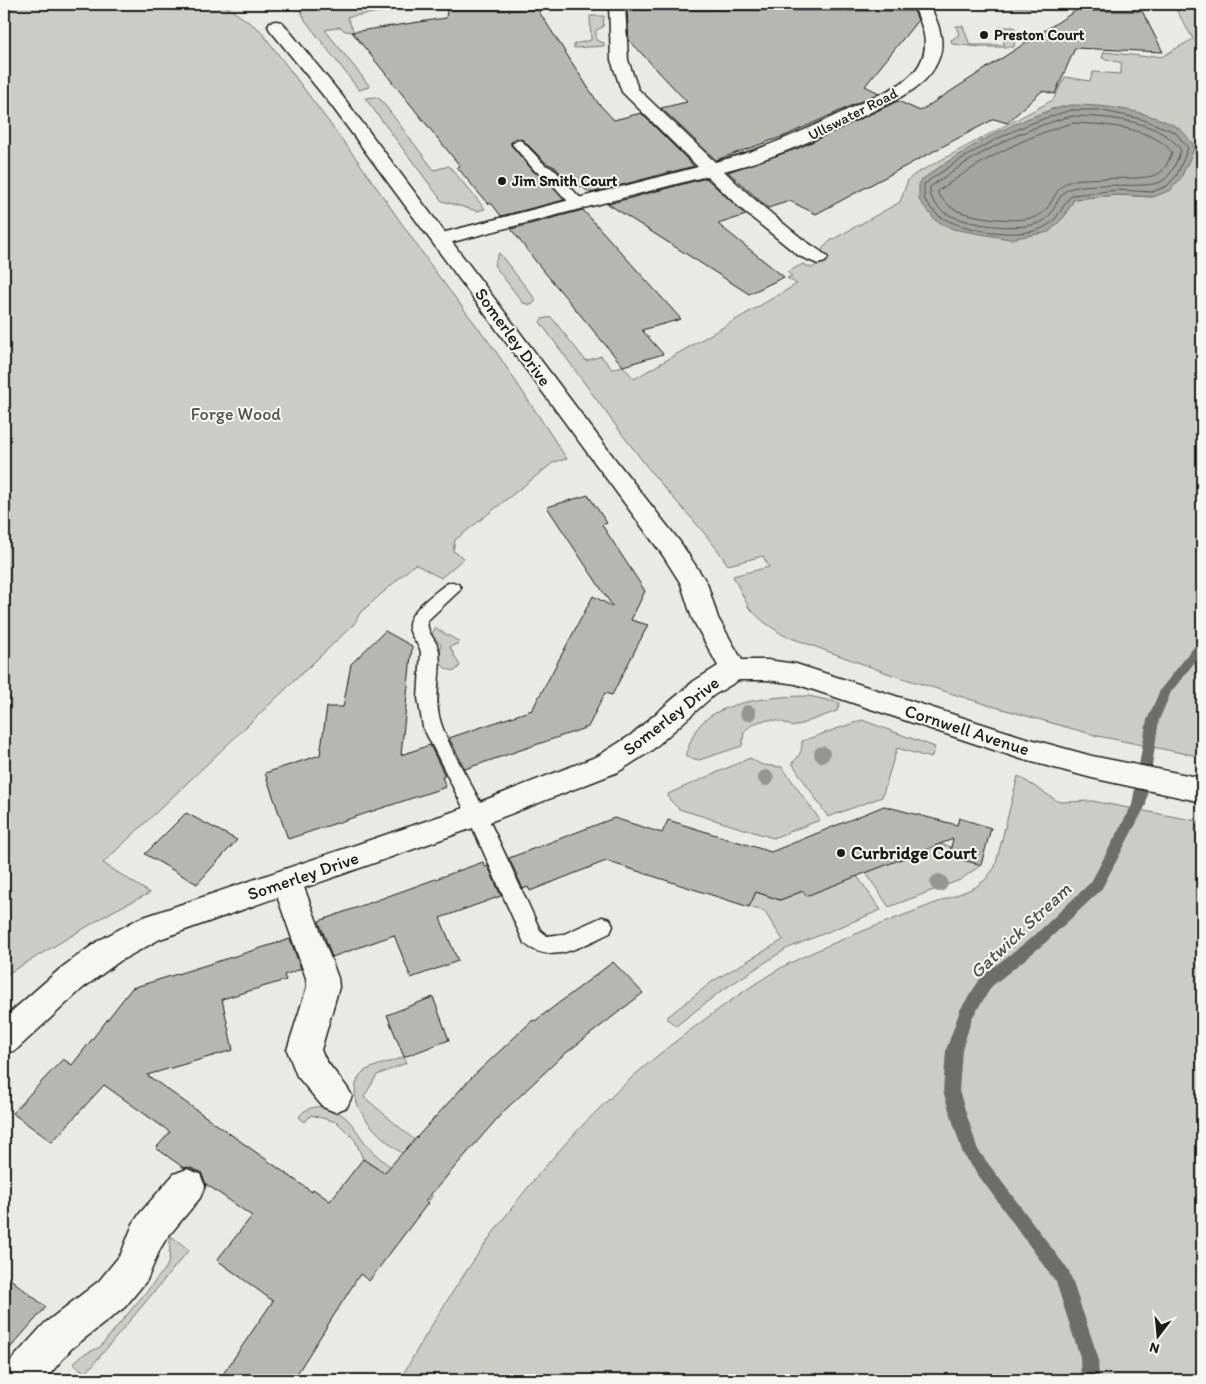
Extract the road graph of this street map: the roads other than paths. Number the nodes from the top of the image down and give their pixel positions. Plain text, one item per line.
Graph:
1 (617, 4) edge
2 (922, 4) edge
3 (276, 26) dead end
4 (518, 144) dead end
5 (710, 170) junction
6 (578, 204) junction
7 (441, 239) junction
8 (818, 258) dead end
9 (452, 588) dead end
10 (734, 670) junction
11 (1202, 790) edge
12 (477, 815) junction
13 (287, 882) junction
14 (602, 926) dead end
15 (4, 1039) edge
16 (335, 1096) dead end
17 (187, 1186) dead end
18 (20, 1380) edge

1 - 5 street
2 - 5 street, Ullswater Road
3 - 7 street, Somerley Drive
4 - 6 lane
5 - 6 street, Ullswater Road
5 - 8 street
6 - 7 street, Ullswater Road
7 - 10 street, Somerley Drive
9 - 12 lane
10 - 11 street, Cornwell Avenue
10 - 12 street, Somerley Drive
12 - 13 street, Somerley Drive
12 - 14 lane
13 - 15 street, Somerley Drive
13 - 16 street
17 - 18 street

